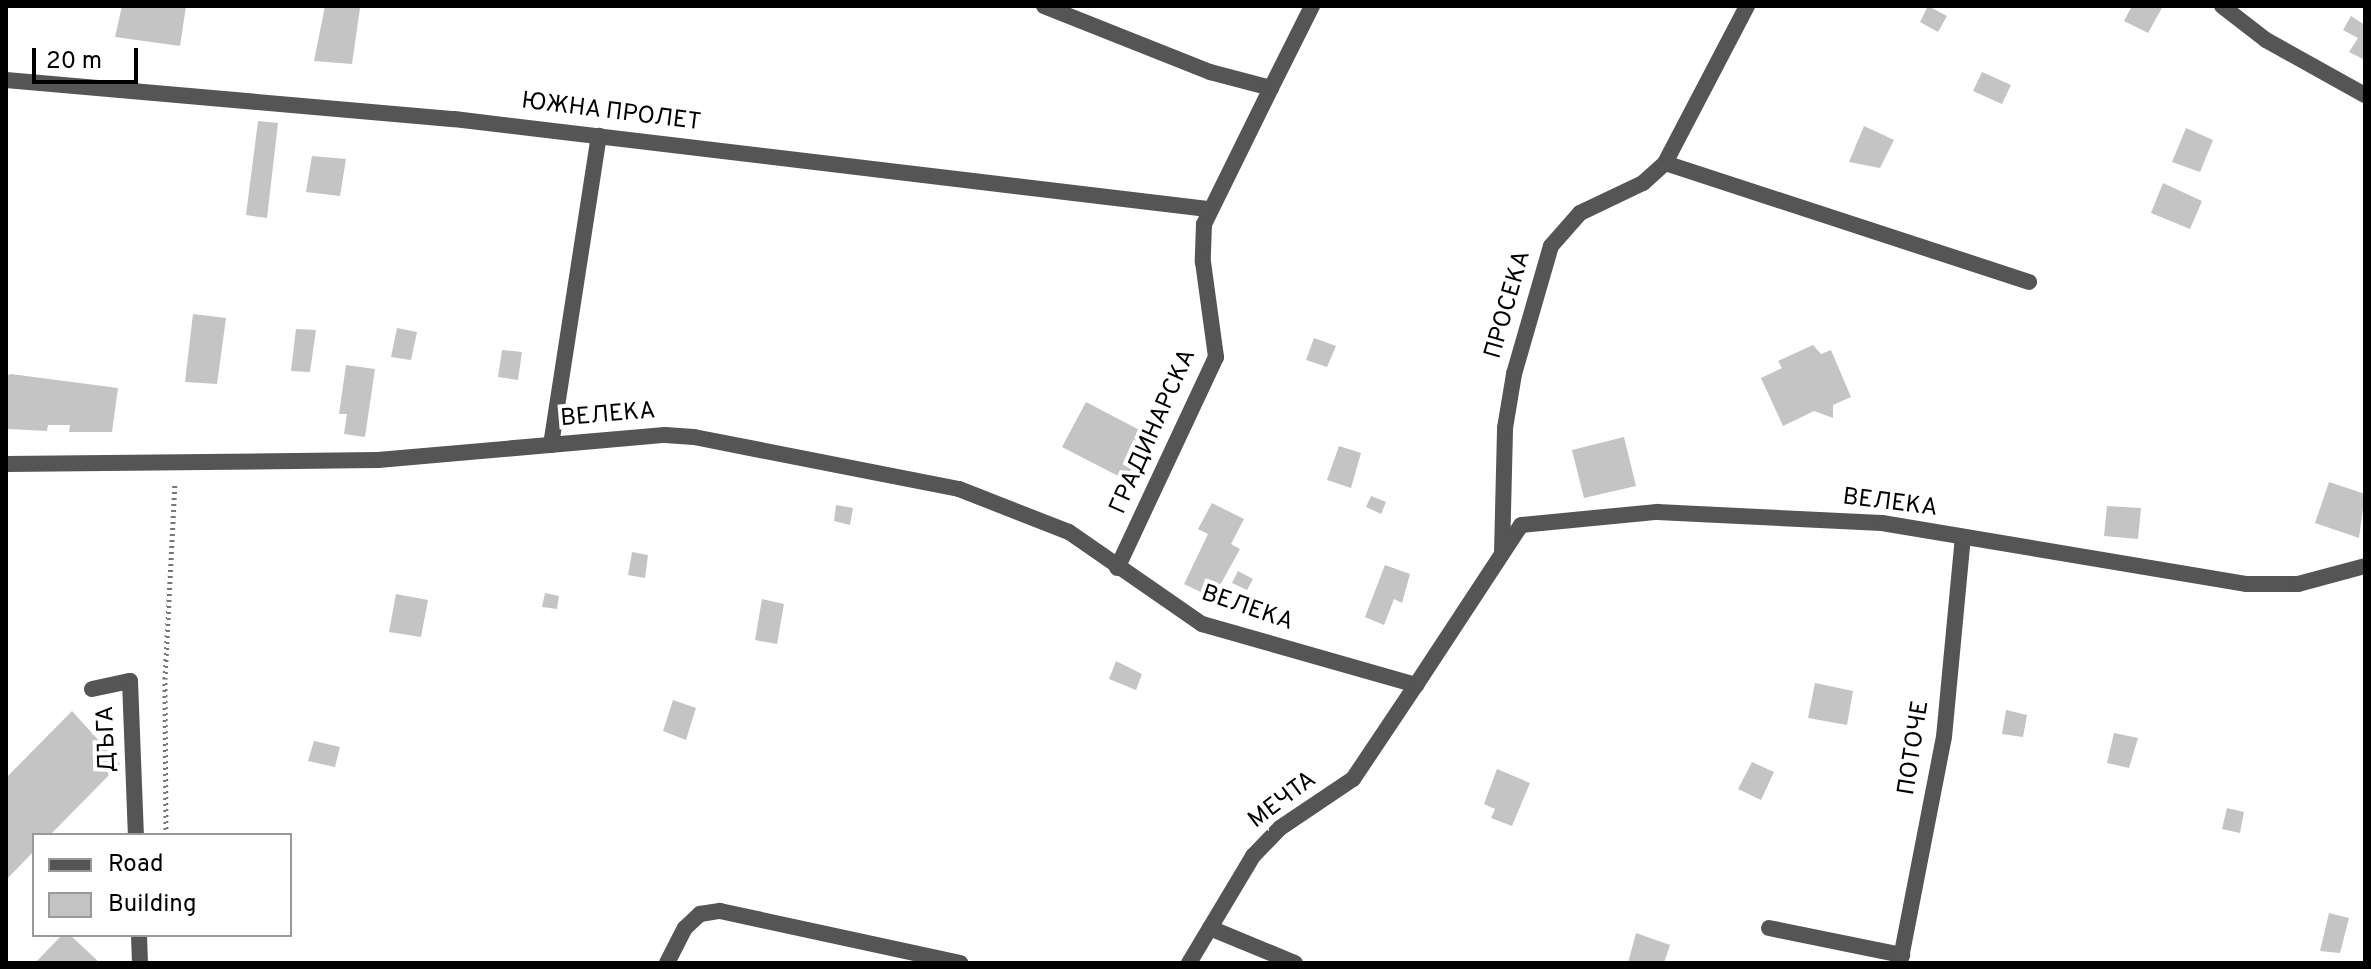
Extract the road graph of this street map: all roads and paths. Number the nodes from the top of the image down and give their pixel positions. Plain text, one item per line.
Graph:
1 (1044, 6) edge
2 (1312, 6) edge
3 (1747, 6) edge
4 (2222, 6) edge
5 (6, 80) edge
6 (1271, 88) junction
7 (2365, 95) edge
8 (599, 136) junction
9 (1665, 163) junction
10 (1208, 209) junction
11 (2029, 282) dead end
12 (551, 445) junction
13 (176, 459) junction
14 (6, 464) edge
15 (1963, 537) junction
16 (1502, 553) junction
17 (2365, 566) edge
18 (1117, 568) junction
19 (1416, 685) junction
20 (92, 689) dead end
21 (136, 833) edge
22 (166, 833) edge
23 (1210, 928) junction
24 (1769, 928) dead end
25 (139, 937) edge
26 (1901, 959) edge
27 (140, 963) edge
28 (667, 963) edge
29 (960, 963) edge
30 (1189, 963) edge
31 (1295, 963) edge

1 - 6 street
2 - 6 street, ГРАДИНАРСКА
3 - 9 street, ПРОСЕКА
4 - 7 street
5 - 8 street, ЮЖНА ПРОЛЕТ
6 - 10 street, ГРАДИНАРСКА
8 - 10 street, ЮЖНА ПРОЛЕТ
8 - 12 street
9 - 11 street
9 - 16 street, ПРОСЕКА
10 - 18 street, ГРАДИНАРСКА
12 - 13 street, ВЕЛЕКА
12 - 18 street, ВЕЛЕКА
13 - 14 street, ВЕЛЕКА
13 - 22 path
15 - 16 street, ВЕЛЕКА
15 - 17 street, ВЕЛЕКА
15 - 26 street, ПОТОЧЕ
16 - 19 street, ВЕЛЕКА
18 - 19 street, ВЕЛЕКА
19 - 23 street, МЕЧТА
20 - 21 street, ДЪГА
23 - 30 street, МЕЧТА
23 - 31 street
24 - 26 street
25 - 27 street
28 - 29 street

